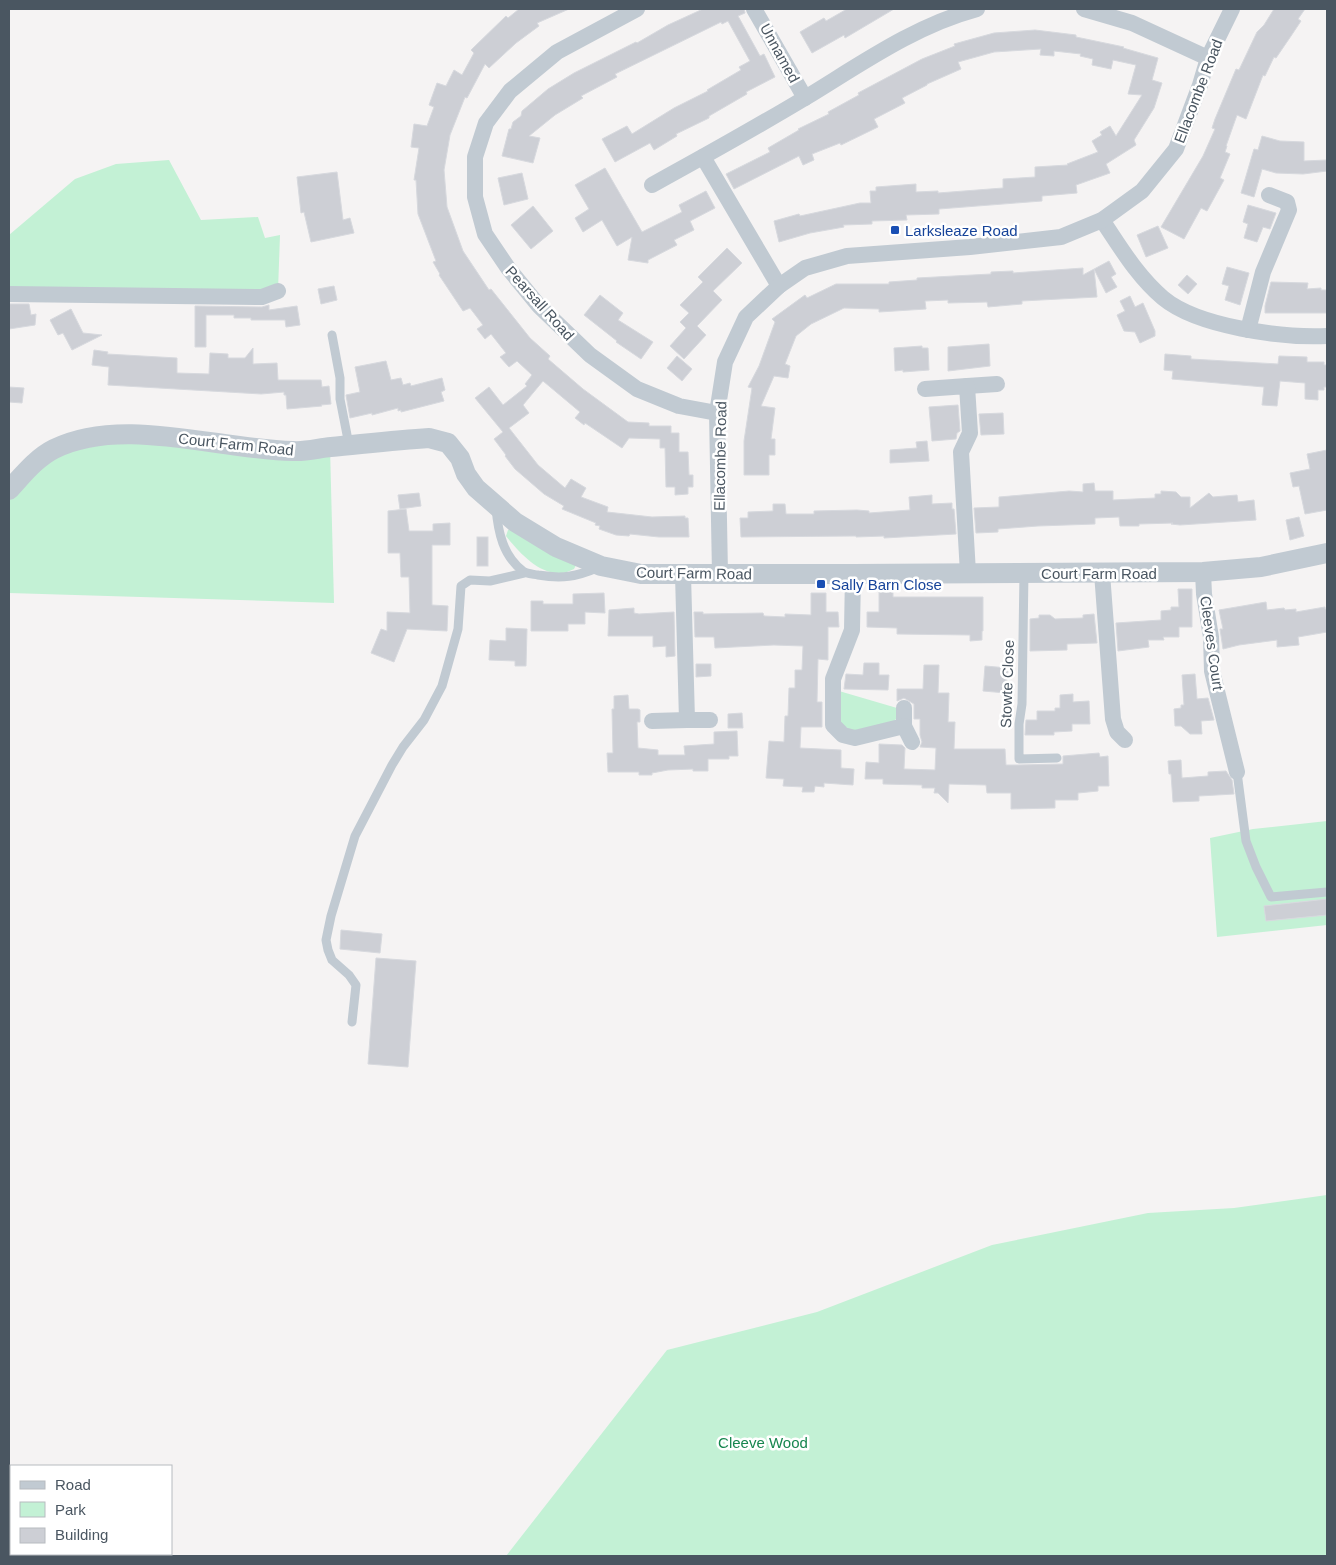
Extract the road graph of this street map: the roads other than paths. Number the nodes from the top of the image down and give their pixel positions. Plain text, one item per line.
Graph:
1 (637, 9) edge
2 (754, 9) edge
3 (977, 9) edge
4 (1084, 9) edge
5 (1232, 9) edge
6 (1208, 58) junction
7 (805, 98) junction
8 (703, 157) junction
9 (652, 185) dead end
10 (1269, 195) dead end
11 (1102, 220) junction
12 (779, 286) junction
13 (278, 292) dead end
14 (9, 294) edge
15 (1248, 330) junction
16 (332, 335) dead end
17 (1327, 336) edge
18 (997, 384) dead end
19 (967, 386) junction
20 (925, 389) dead end
21 (718, 413) junction
22 (350, 445) junction
23 (9, 490) edge
24 (496, 506) junction
25 (1327, 553) edge
26 (601, 566) junction
27 (1203, 572) junction
28 (524, 573) junction
29 (968, 573) junction
30 (1024, 573) junction
31 (1102, 573) junction
32 (684, 574) junction
33 (720, 574) junction
34 (852, 574) junction
35 (904, 708) dead end
36 (687, 720) junction
37 (710, 720) dead end
38 (652, 721) dead end
39 (904, 726) junction
40 (1125, 740) dead end
41 (912, 742) dead end
42 (1057, 758) dead end
43 (1237, 772) joint
44 (1327, 892) edge
45 (352, 1022) dead end

1 - 21 street, Pearsall Road
2 - 7 street, Unnamed
3 - 7 street
4 - 6 street
5 - 6 street, Ellacombe Road
6 - 11 street, Ellacombe Road
7 - 8 street
8 - 9 street
8 - 12 street
10 - 15 street
11 - 12 street, Ellacombe Road
11 - 15 street
12 - 21 street, Ellacombe Road
13 - 14 street
15 - 17 street
16 - 22 lane
18 - 19 street
19 - 20 street
19 - 29 street
21 - 33 street, Ellacombe Road
22 - 23 street, Court Farm Road
22 - 24 street, Court Farm Road
24 - 26 street, Court Farm Road
24 - 28 lane
25 - 27 street, Court Farm Road
26 - 28 lane
26 - 32 street, Court Farm Road
27 - 31 street, Court Farm Road
27 - 43 street, Cleeves Court
28 - 45 lane
29 - 30 street, Court Farm Road
29 - 34 street, Court Farm Road
30 - 31 street, Court Farm Road
30 - 42 lane, Stowte Close
31 - 40 street
32 - 33 street, Court Farm Road
32 - 36 street
33 - 34 street, Court Farm Road
34 - 39 street
35 - 39 street
36 - 37 street
36 - 38 street
39 - 41 street
43 - 44 lane

